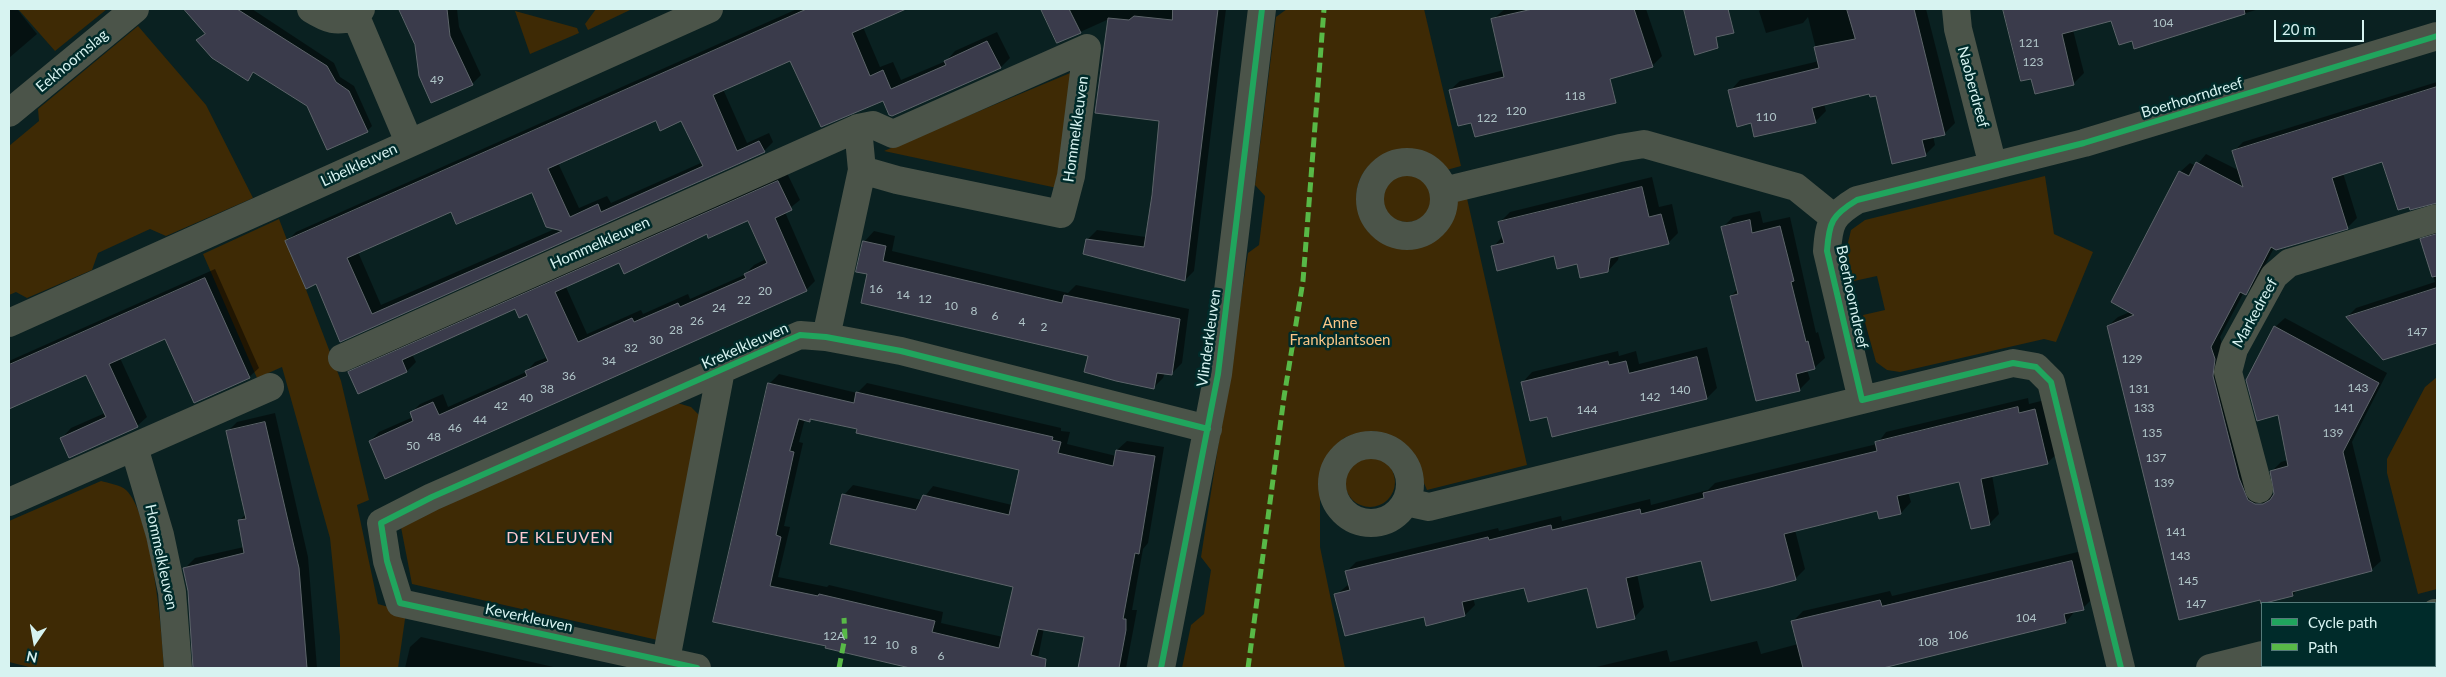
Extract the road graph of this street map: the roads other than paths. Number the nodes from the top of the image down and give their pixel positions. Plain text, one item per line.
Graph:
1 (135, 9) edge
2 (311, 9) edge
3 (709, 9) edge
4 (1262, 9) edge
5 (1956, 9) edge
6 (359, 13) edge
7 (2437, 36) edge
8 (9, 114) edge
9 (858, 128) junction
10 (410, 142) junction
11 (1993, 166) junction
12 (862, 170) junction
13 (1443, 191) dead end
14 (1833, 217) junction
15 (2437, 218) edge
16 (9, 323) edge
17 (826, 337) junction
18 (342, 358) dead end
19 (721, 370) junction
20 (270, 387) dead end
21 (1862, 400) junction
22 (1208, 428) junction
23 (134, 447) junction
24 (2259, 489) dead end
25 (9, 502) edge
26 (1406, 502) dead end
27 (387, 561) joint
28 (2261, 655) edge
29 (666, 660) junction
30 (178, 668) edge
31 (697, 668) edge
32 (1161, 668) edge
33 (2121, 668) edge
34 (2210, 668) edge

1 - 8 street, Eekhoornslag
2 - 6 street
3 - 10 street, Libelkleuven
4 - 22 street, Vlinderkleuven
5 - 11 street, Naoberdreef
6 - 10 street
7 - 11 street, Boerhoorndreef
9 - 12 street
9 - 12 street, Hommelkleuven
9 - 18 street, Hommelkleuven
10 - 16 street, Libelkleuven
11 - 14 street, Boerhoorndreef
12 - 17 street
13 - 14 street
14 - 21 street, Boerhoorndreef
15 - 24 street, Markedreef
17 - 19 street, Krekelkleuven
17 - 22 street, Krekelkleuven
19 - 27 street, Krekelkleuven
19 - 29 street, Krekelkleuven
20 - 23 street
21 - 26 street
21 - 33 street
22 - 32 street, Vlinderkleuven
23 - 25 street
23 - 30 street, Hommelkleuven
27 - 29 street, Keverkleuven
28 - 34 street
29 - 31 street, Keverkleuven

